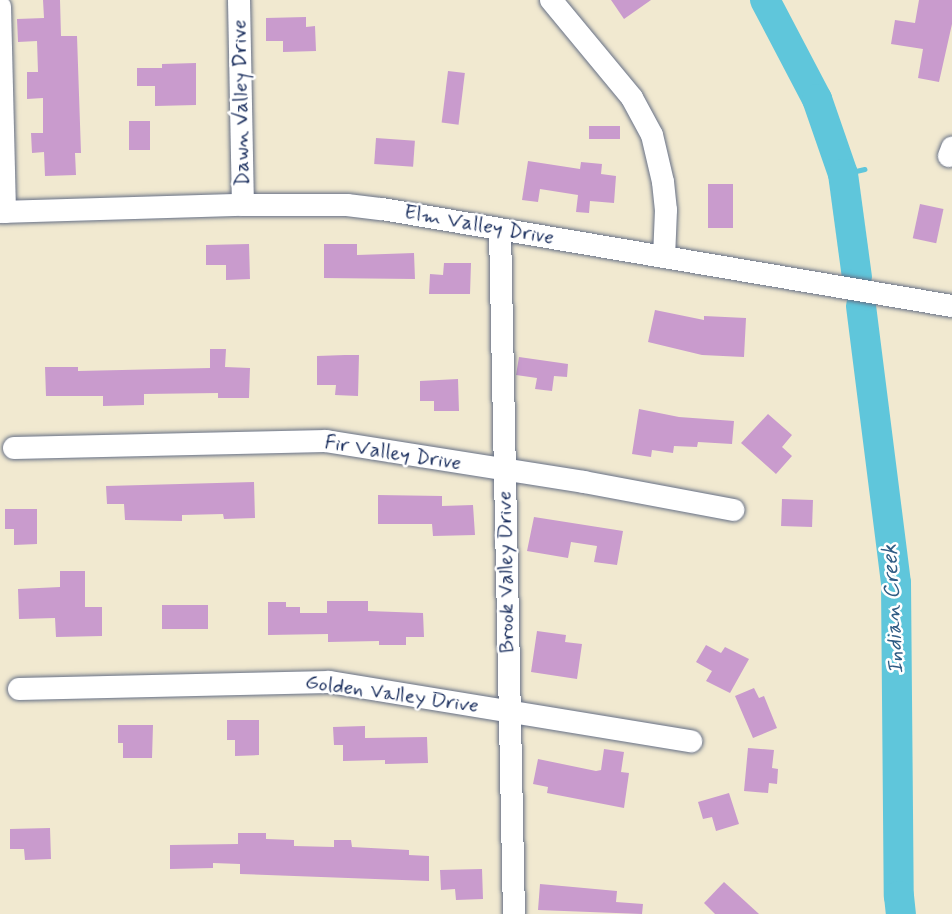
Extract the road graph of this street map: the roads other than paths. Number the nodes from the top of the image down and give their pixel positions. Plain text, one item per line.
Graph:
1 (239, 0) edge
2 (551, 0) edge
3 (0, 7) edge
4 (243, 205) junction
5 (2, 212) edge
6 (500, 230) junction
7 (663, 257) junction
8 (952, 306) edge
9 (14, 448) dead end
10 (503, 470) junction
11 (733, 510) dead end
12 (19, 689) dead end
13 (509, 712) junction
14 (691, 741) dead end
15 (514, 914) edge

1 - 4 street, Dawn Valley Drive
2 - 7 street
3 - 5 street
4 - 5 street, Elm Valley Drive
4 - 6 street, Elm Valley Drive
6 - 7 street, Elm Valley Drive
6 - 10 street, Brook Valley Drive
7 - 8 street, Elm Valley Drive
9 - 10 street, Fir Valley Drive
10 - 11 street, Fir Valley Drive
10 - 13 street, Brook Valley Drive
12 - 13 street, Golden Valley Drive
13 - 14 street, Golden Valley Drive
13 - 15 street, Brook Valley Drive

